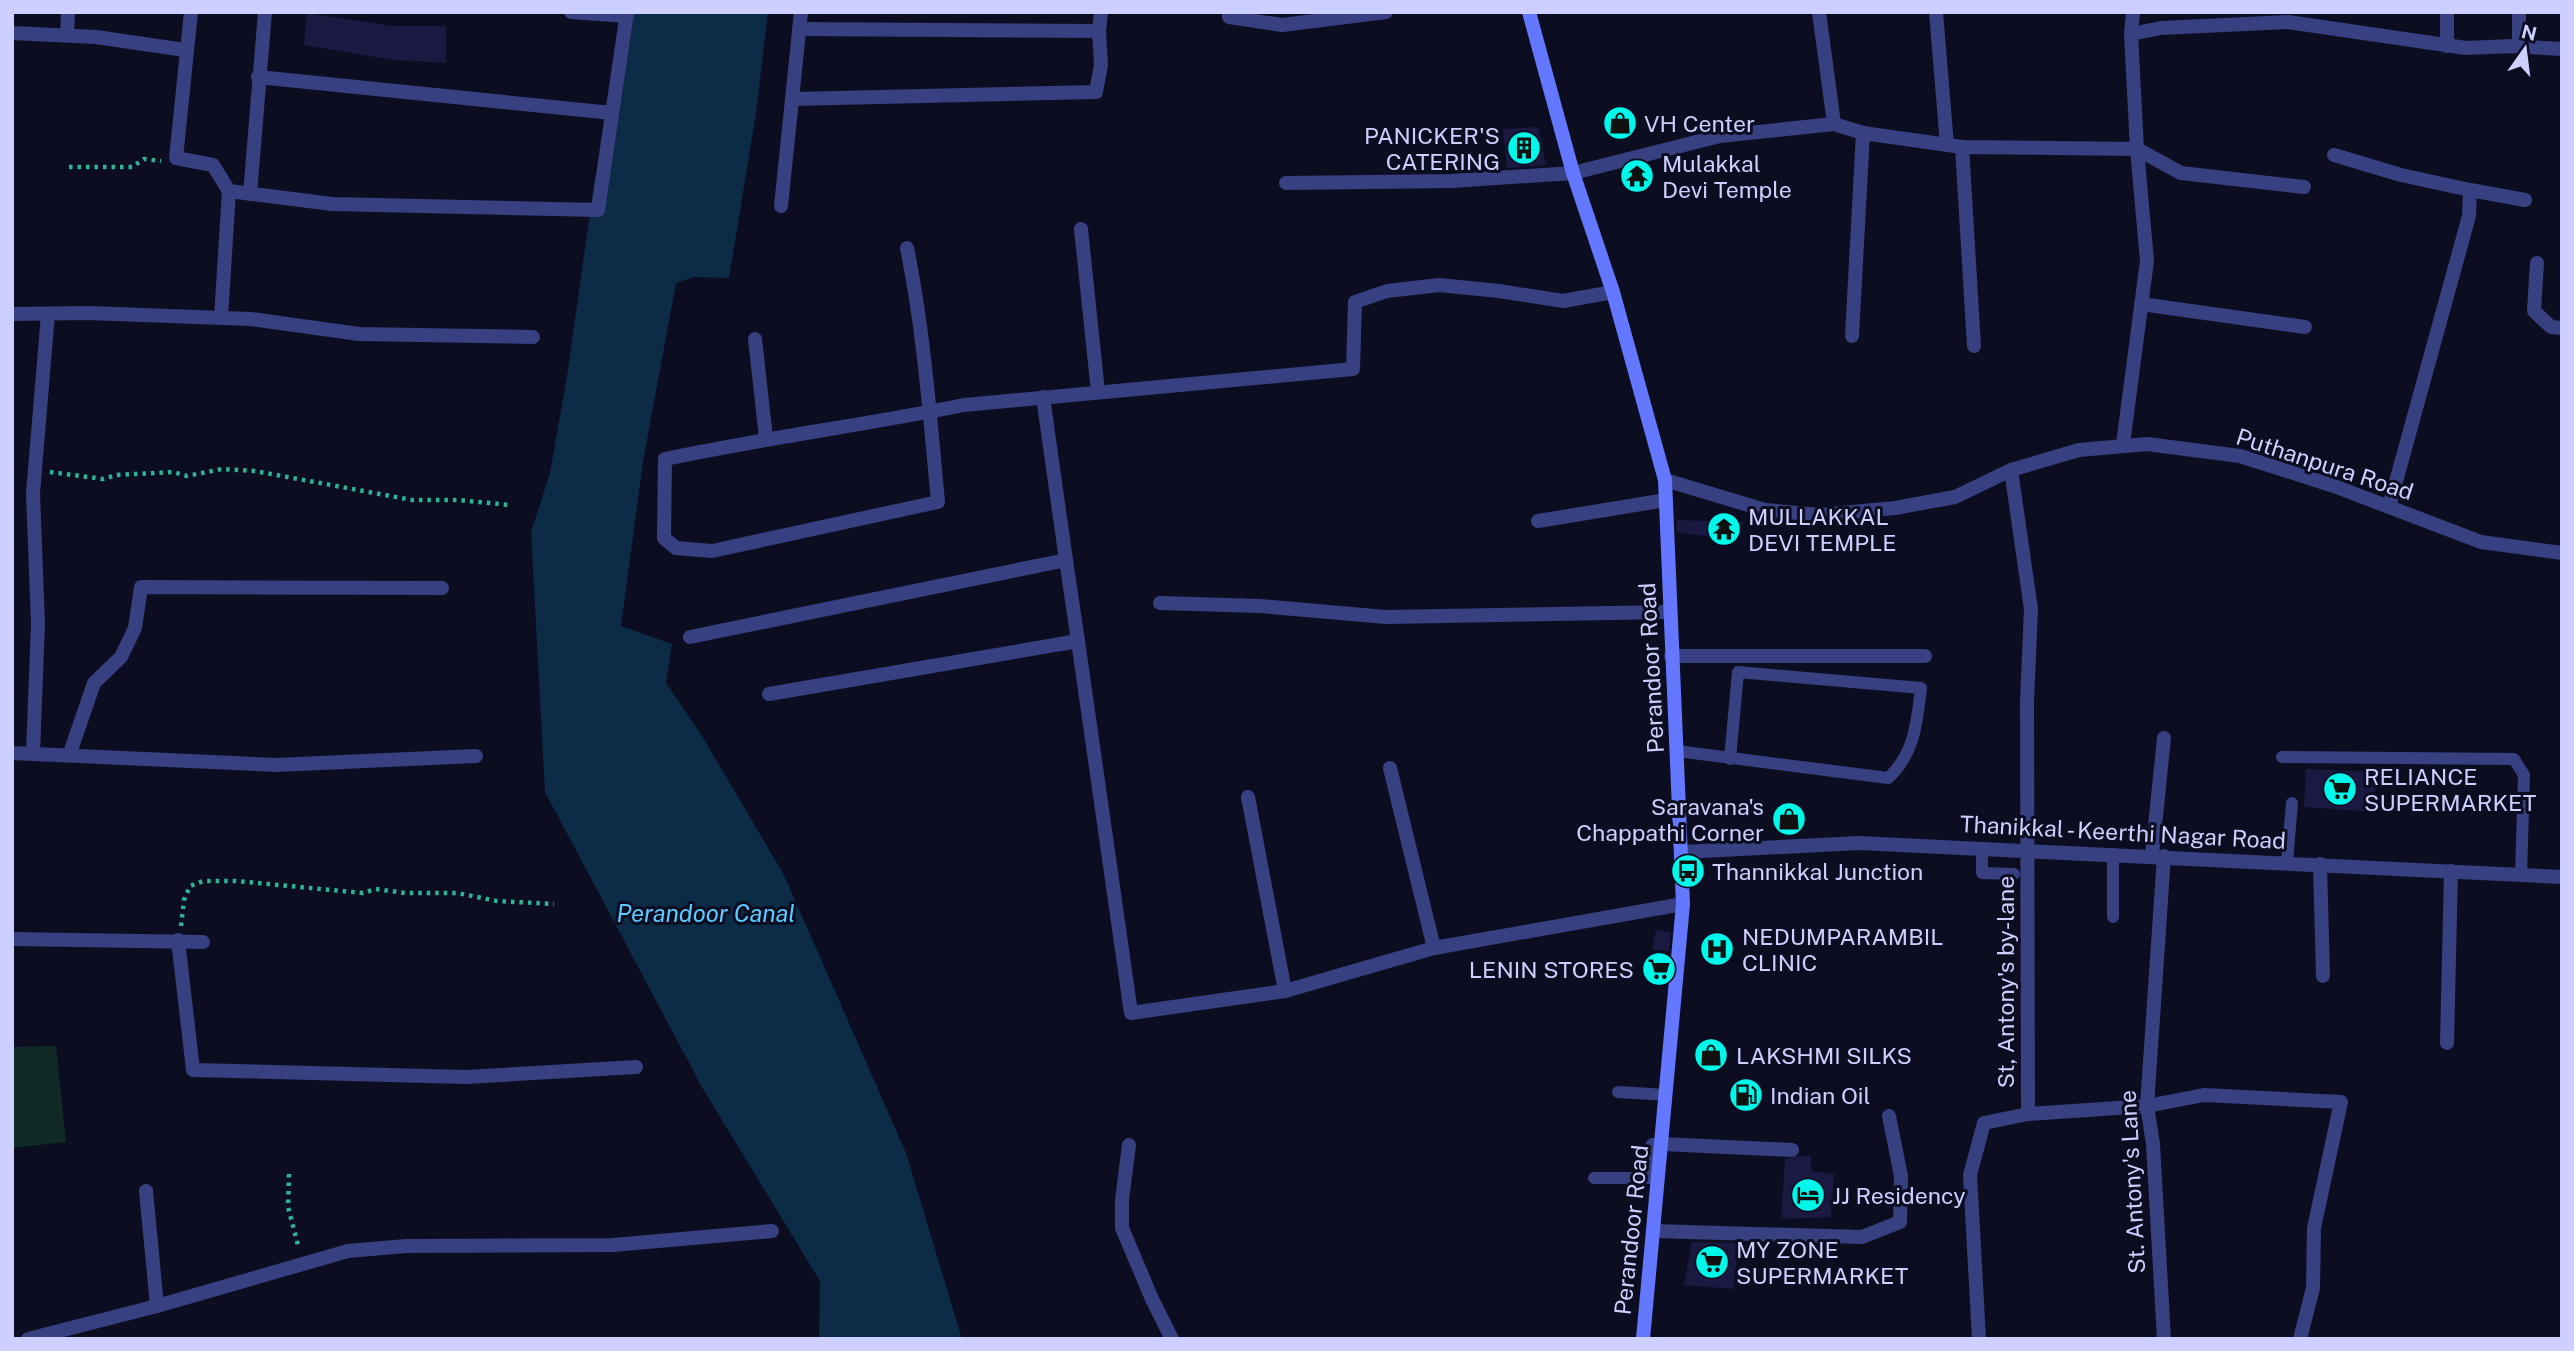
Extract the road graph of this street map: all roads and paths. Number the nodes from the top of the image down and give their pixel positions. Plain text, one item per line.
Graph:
1 (68, 12) edge
2 (191, 12) edge
3 (265, 12) edge
4 (570, 12) edge
5 (801, 12) edge
6 (1101, 12) edge
7 (1229, 12) edge
8 (1386, 12) edge
9 (1529, 12) edge
10 (1819, 12) edge
11 (1936, 12) edge
12 (2133, 12) edge
13 (2447, 12) edge
14 (2519, 12) edge
15 (627, 14) edge
16 (799, 29) junction
17 (1099, 31) junction
18 (12, 33) edge
19 (2131, 34) junction
20 (67, 35) junction
21 (2446, 46) junction
22 (2519, 46) junction
23 (2562, 49) edge
24 (185, 50) junction
25 (258, 77) junction
26 (794, 99) junction
27 (612, 113) junction
28 (1834, 124) junction
29 (1863, 133) junction
30 (1955, 146) junction
31 (2137, 149) junction
32 (2334, 155) dead end
33 (176, 158) junction
34 (69, 167) dead end
35 (1573, 173) junction
36 (1286, 183) dead end
37 (2304, 187) dead end
38 (2469, 190) junction
39 (229, 191) junction
40 (250, 194) junction
41 (2525, 200) dead end
42 (781, 206) dead end
43 (1081, 229) dead end
44 (907, 248) dead end
45 (2538, 263) dead end
46 (1612, 292) junction
47 (2141, 304) junction
48 (12, 314) edge
49 (48, 314) junction
50 (221, 318) junction
51 (2305, 327) dead end
52 (2562, 328) edge
53 (1852, 336) dead end
54 (533, 337) dead end
55 (755, 340) dead end
56 (1974, 346) dead end
57 (1098, 392) junction
58 (1043, 397) junction
59 (930, 412) junction
60 (766, 438) junction
61 (2123, 444) junction
62 (2011, 470) junction
63 (35, 472) junction
64 (1665, 480) junction
65 (1666, 500) junction
66 (510, 505) dead end
67 (2389, 507) junction
68 (1538, 521) dead end
69 (2562, 553) edge
70 (1066, 560) junction
71 (442, 588) dead end
72 (1160, 603) dead end
73 (1668, 612) junction
74 (690, 636) dead end
75 (1078, 641) junction
76 (1671, 656) junction
77 (1925, 656) dead end
78 (769, 694) dead end
79 (2164, 738) dead end
80 (1677, 751) junction
81 (33, 752) junction
82 (12, 753) edge
83 (70, 753) junction
84 (476, 755) dead end
85 (2282, 757) dead end
86 (1730, 759) junction
87 (1390, 768) dead end
88 (1248, 797) dead end
89 (2292, 803) dead end
90 (1982, 848) junction
91 (2028, 850) junction
92 (1682, 852) junction
93 (2113, 853) junction
94 (2158, 855) junction
95 (2287, 862) junction
96 (2320, 864) junction
97 (2451, 871) junction
98 (2014, 874) dead end
99 (2521, 875) junction
100 (2562, 877) edge
101 (554, 904) dead end
102 (1683, 904) junction
103 (2113, 917) dead end
104 (12, 939) edge
105 (178, 940) junction
106 (204, 942) dead end
107 (1434, 948) junction
108 (2323, 976) dead end
109 (1285, 992) junction
110 (2447, 1043) dead end
111 (636, 1067) dead end
112 (1618, 1091) dead end
113 (1667, 1095) junction
114 (2147, 1106) junction
115 (2028, 1114) junction
116 (1889, 1116) dead end
117 (1662, 1144) junction
118 (1129, 1145) dead end
119 (1792, 1150) dead end
120 (289, 1174) dead end
121 (1594, 1178) dead end
122 (146, 1191) dead end
123 (772, 1231) dead end
124 (1654, 1231) junction
125 (304, 1263) junction
126 (158, 1306) junction
127 (28, 1339) edge
128 (1172, 1339) edge
129 (1643, 1339) edge
130 (1979, 1339) edge
131 (2164, 1339) edge
132 (2300, 1339) edge

1 - 20 street
2 - 24 street
3 - 25 street
4 - 15 street
5 - 16 street
6 - 17 street
7 - 8 street
9 - 35 main road, Perandoor Road
10 - 28 street
11 - 30 street
12 - 19 street
13 - 21 street
14 - 22 street
15 - 27 street
16 - 17 street
16 - 26 street
17 - 26 street
18 - 20 street
19 - 21 street
19 - 31 street
20 - 24 street
21 - 22 street
22 - 23 street
24 - 33 street
25 - 27 street
25 - 40 street
26 - 42 street
27 - 40 street
28 - 29 street
28 - 35 street
29 - 30 street
29 - 53 street
30 - 31 street
30 - 56 street
31 - 37 street
31 - 47 street
32 - 38 street
33 - 34 path
33 - 39 street
35 - 36 street
35 - 46 main road, Perandoor Road
38 - 41 street
38 - 67 street
39 - 40 street
39 - 50 street
43 - 57 street
44 - 59 street
45 - 52 street
46 - 57 street
46 - 64 main road, Perandoor Road
47 - 51 street
47 - 61 street
48 - 49 street
49 - 50 street
49 - 63 street
50 - 54 street
55 - 60 street
57 - 58 street
58 - 59 street
58 - 70 street
59 - 60 street
59 - 60 street
61 - 62 street, Puthanpura Road
61 - 67 street, Puthanpura Road
62 - 64 street, Puthanpura Road
62 - 91 street, St, Antony's by-lane
63 - 66 path
63 - 81 street
64 - 65 main road, Perandoor Road
65 - 68 street
65 - 73 main road, Perandoor Road
67 - 69 street, Puthanpura Road
70 - 74 street
70 - 75 street
71 - 83 street
72 - 73 street
73 - 76 main road, Perandoor Road
75 - 78 street
75 - 109 street
76 - 77 street
76 - 80 main road, Perandoor Road
79 - 94 street, St. Antony's Lane
80 - 86 lane
80 - 92 main road, Perandoor Road
81 - 82 street
81 - 83 street
83 - 84 street
85 - 99 lane
86 - 86 lane
87 - 107 street
88 - 109 street
89 - 95 lane
90 - 91 street, Thanikkal - Keerthi Nagar Road
90 - 92 street, Thanikkal - Keerthi Nagar Road
90 - 98 lane
91 - 93 street, Thanikkal - Keerthi Nagar Road
91 - 115 street, St, Antony's by-lane
92 - 102 main road, Perandoor Road
93 - 94 street, Thanikkal - Keerthi Nagar Road
93 - 103 lane
94 - 95 street, Thanikkal - Keerthi Nagar Road
94 - 114 street, St. Antony's Lane
95 - 96 street, Thanikkal - Keerthi Nagar Road
96 - 97 street, Thanikkal - Keerthi Nagar Road
96 - 108 street
97 - 99 street, Thanikkal - Keerthi Nagar Road
97 - 110 street
99 - 100 street, Thanikkal - Keerthi Nagar Road
101 - 105 path
102 - 107 street
102 - 113 main road, Perandoor Road
104 - 105 street
105 - 106 street
105 - 111 street
107 - 109 street
112 - 113 lane
113 - 117 main road, Perandoor Road
114 - 115 street
114 - 131 street, St. Antony's Lane
114 - 132 street
115 - 130 street
116 - 124 street
117 - 119 street
117 - 121 lane
117 - 124 main road, Perandoor Road
118 - 128 street
120 - 125 path
122 - 126 street
123 - 125 street
124 - 129 main road, Perandoor Road
125 - 126 street
126 - 127 street

